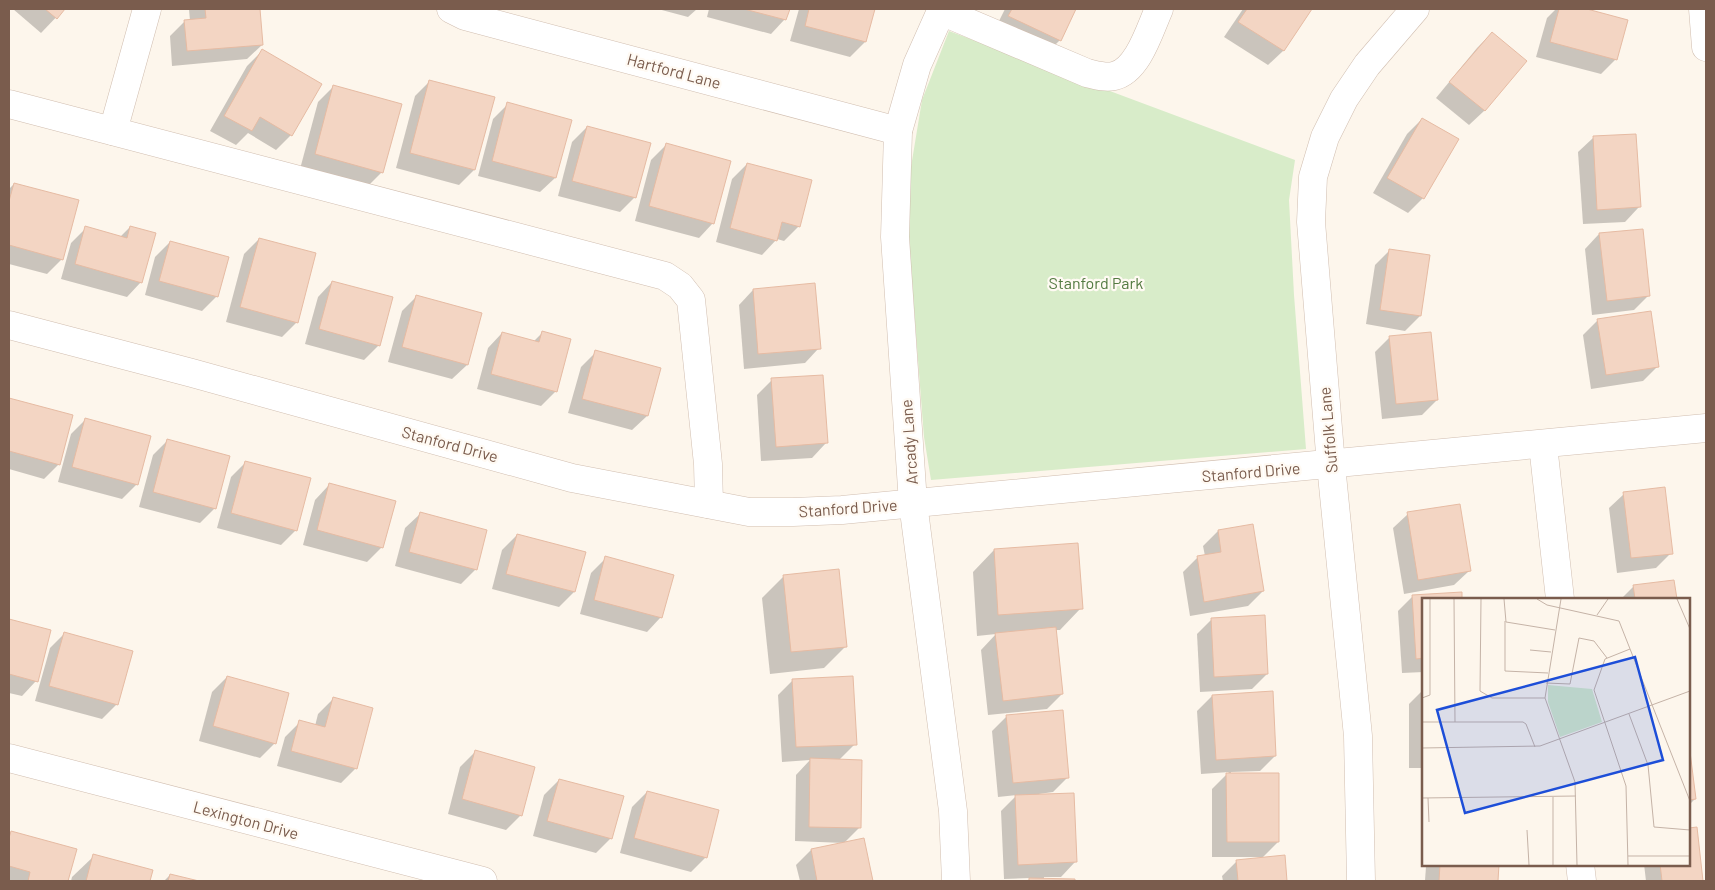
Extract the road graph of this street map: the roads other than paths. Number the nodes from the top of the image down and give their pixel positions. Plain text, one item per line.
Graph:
1 (147, 9) edge
2 (451, 9) edge
3 (1159, 9) edge
4 (1415, 9) edge
5 (1702, 9) edge
6 (942, 10) edge
7 (1706, 47) edge
8 (9, 104) edge
9 (113, 131) junction
10 (898, 131) junction
11 (9, 325) edge
12 (1706, 428) edge
13 (1543, 445) junction
14 (1331, 465) junction
15 (913, 503) junction
16 (709, 504) junction
17 (1560, 598) edge
18 (9, 758) edge
19 (1580, 865) edge
20 (484, 881) edge
21 (956, 881) edge
22 (1361, 881) edge
23 (1582, 881) edge

1 - 9 street
2 - 10 street, Hartford Lane
3 - 6 street
4 - 14 street, Suffolk Lane
5 - 7 street
6 - 10 street, Arcady Lane
8 - 9 street
9 - 16 street
10 - 15 street, Arcady Lane
11 - 16 street, Stanford Drive
12 - 13 street, Stanford Drive
13 - 14 street, Stanford Drive
13 - 17 street
14 - 15 street, Stanford Drive
14 - 22 street, Suffolk Lane
15 - 16 street, Stanford Drive
15 - 21 street, Arcady Lane
18 - 20 street, Lexington Drive
19 - 23 street

